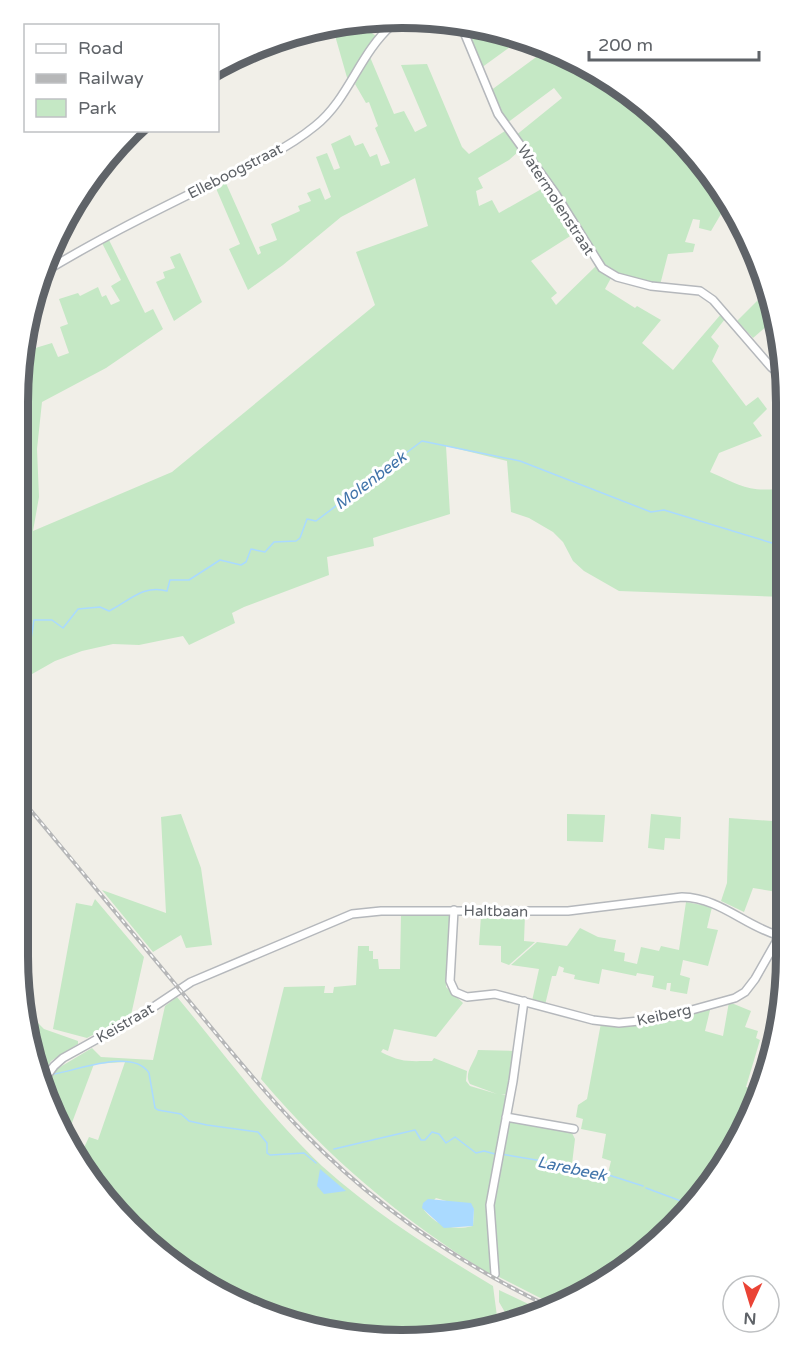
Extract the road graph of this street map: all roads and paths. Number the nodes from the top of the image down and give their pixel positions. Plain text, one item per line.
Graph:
1 (389, 29) edge
2 (463, 34) edge
3 (54, 266) edge
4 (775, 370) edge
5 (454, 910) junction
6 (776, 938) joint
7 (215, 970) joint
8 (524, 1001) junction
9 (48, 1076) edge
10 (506, 1117) junction
11 (574, 1130) dead end
12 (495, 1274) dead end

1 - 3 street, Elleboogstraat
2 - 4 street, Watermolenstraat
5 - 6 street, Haltbaan
5 - 7 street, Haltbaan
5 - 8 street, Keiberg
6 - 8 street, Keiberg
7 - 9 street, Keistraat
8 - 10 street
10 - 11 street
10 - 12 street

